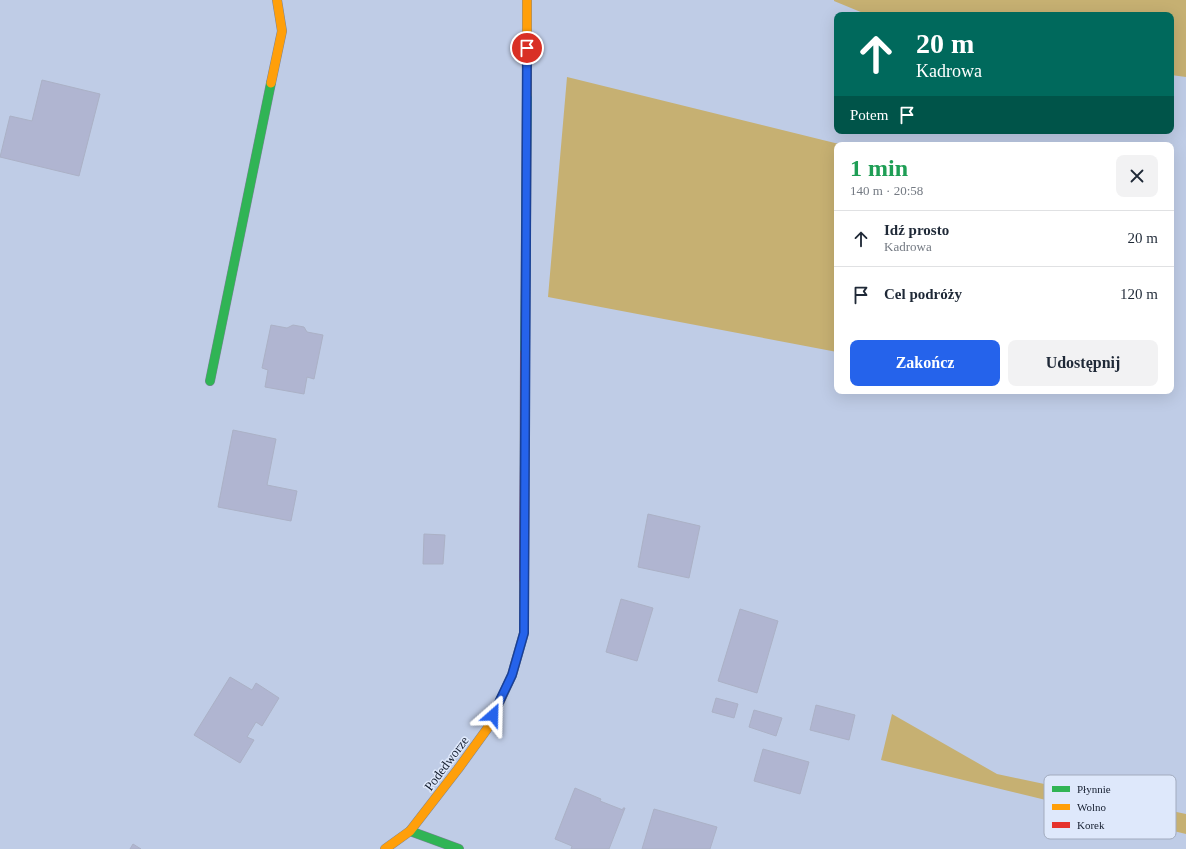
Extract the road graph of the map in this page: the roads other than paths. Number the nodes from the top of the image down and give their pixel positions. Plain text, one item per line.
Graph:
1 (277, 0) edge
2 (527, 0) edge
3 (210, 381) dead end
4 (410, 831) junction
5 (385, 849) edge
6 (460, 849) edge

1 - 3 street
2 - 4 street, Podedworze
4 - 5 street, Podedworze
4 - 6 street

